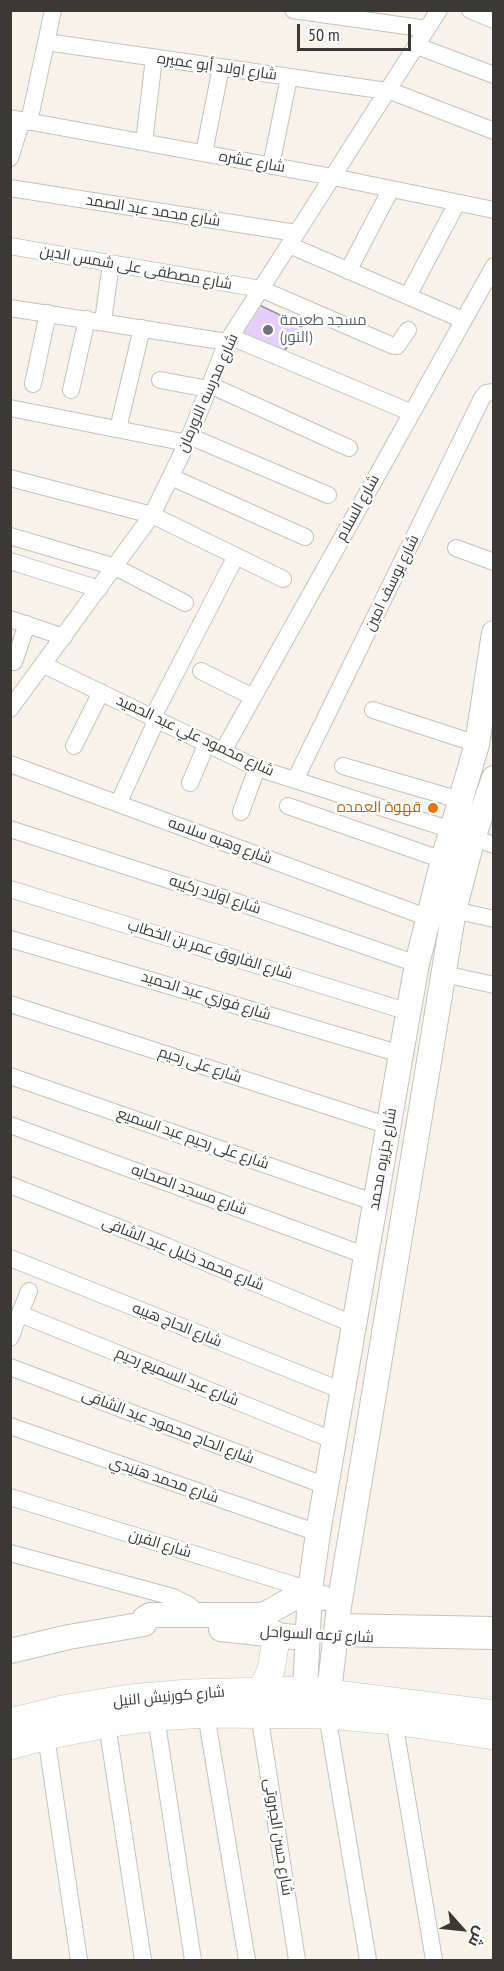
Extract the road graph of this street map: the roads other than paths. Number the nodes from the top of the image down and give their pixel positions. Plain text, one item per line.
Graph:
1 (53, 10) edge
2 (293, 10) edge
3 (439, 10) edge
4 (470, 10) edge
5 (494, 20) edge
6 (427, 29) junction
7 (46, 42) junction
8 (417, 46) junction
9 (154, 58) junction
10 (221, 67) junction
11 (494, 75) edge
12 (289, 77) junction
13 (388, 91) junction
14 (20, 120) edge
15 (494, 131) edge
16 (144, 142) junction
17 (204, 153) junction
18 (10, 158) edge
19 (271, 165) junction
20 (333, 177) junction
21 (10, 188) edge
22 (391, 189) junction
23 (457, 203) junction
24 (494, 210) edge
25 (293, 239) junction
26 (10, 246) edge
27 (111, 264) junction
28 (494, 266) edge
29 (348, 271) junction
30 (261, 289) junction
31 (408, 297) junction
32 (11, 310) edge
33 (48, 314) junction
34 (95, 320) junction
35 (463, 320) junction
36 (142, 328) junction
37 (408, 330) dead end
38 (229, 339) junction
39 (160, 380) dead end
40 (33, 384) dead end
41 (209, 387) junction
42 (71, 390) dead end
43 (494, 392) edge
44 (10, 408) edge
45 (412, 413) junction
46 (118, 429) junction
47 (188, 439) junction
48 (349, 448) dead end
49 (171, 477) junction
50 (10, 478) edge
51 (328, 495) dead end
52 (152, 515) junction
53 (10, 536) edge
54 (304, 537) dead end
55 (456, 548) dead end
56 (236, 556) junction
57 (10, 561) edge
58 (494, 562) edge
59 (115, 567) junction
60 (283, 579) dead end
61 (99, 589) junction
62 (185, 603) dead end
63 (19, 622) edge
64 (64, 637) junction
65 (493, 645) edge
66 (14, 662) dead end
67 (44, 665) junction
68 (201, 671) dead end
69 (101, 693) junction
70 (253, 697) junction
71 (13, 703) edge
72 (373, 710) dead end
73 (155, 718) junction
74 (207, 743) junction
75 (477, 744) junction
76 (74, 746) dead end
77 (223, 751) junction
78 (10, 764) edge
79 (343, 766) dead end
80 (257, 768) junction
81 (296, 780) junction
82 (493, 781) edge
83 (190, 783) dead end
84 (460, 800) junction
85 (118, 804) junction
86 (288, 806) dead end
87 (241, 812) dead end
88 (10, 829) edge
89 (473, 837) edge
90 (443, 860) junction
91 (10, 889) edge
92 (454, 910) junction
93 (429, 918) junction
94 (494, 919) edge
95 (10, 939) edge
96 (417, 964) junction
97 (444, 975) junction
98 (494, 985) edge
99 (10, 1004) edge
100 (409, 1012) junction
101 (401, 1054) junction
102 (10, 1076) edge
103 (10, 1125) edge
104 (389, 1126) junction
105 (10, 1185) edge
106 (376, 1203) junction
107 (399, 1240) junction
108 (369, 1246) junction
109 (10, 1258) edge
110 (29, 1291) dead end
111 (355, 1325) junction
112 (14, 1327) edge
113 (10, 1367) edge
114 (343, 1391) junction
115 (10, 1426) edge
116 (335, 1441) junction
117 (326, 1486) junction
118 (10, 1497) edge
119 (318, 1533) junction
120 (10, 1553) edge
121 (310, 1593) junction
122 (199, 1615) junction
123 (337, 1622) junction
124 (144, 1624) junction
125 (494, 1625) edge
126 (274, 1634) junction
127 (306, 1638) junction
128 (494, 1641) edge
129 (10, 1651) edge
130 (320, 1699) junction
131 (260, 1702) junction
132 (206, 1714) junction
133 (494, 1714) edge
134 (156, 1718) junction
135 (394, 1721) junction
136 (10, 1722) edge
137 (107, 1724) junction
138 (46, 1736) junction
139 (494, 1736) edge
140 (10, 1746) edge
141 (79, 1960) edge
142 (142, 1960) edge
143 (194, 1960) edge
144 (247, 1960) edge
145 (297, 1960) edge
146 (368, 1960) edge
147 (434, 1960) edge

1 - 7 street
2 - 6 street
3 - 6 street, شارع مدرسه الاورمان
4 - 5 street
6 - 8 street, شارع مدرسه الاورمان
7 - 9 street, شارع اولاد أبو عميره
7 - 14 street
8 - 11 street
8 - 13 street, شارع مدرسه الاورمان
9 - 10 street, شارع اولاد أبو عميره
9 - 16 street
10 - 12 street, شارع اولاد أبو عميره
10 - 17 street
12 - 13 street, شارع اولاد أبو عميره
12 - 19 street
13 - 15 street, شارع اولاد أبو عميره
13 - 20 street, شارع مدرسه الاورمان
14 - 16 street, شارع عشره
14 - 18 street
16 - 17 street, شارع عشره
17 - 19 street, شارع عشره
19 - 20 street, شارع عشره
20 - 22 street, شارع عشره
20 - 25 street, شارع مدرسه الاورمان
21 - 25 street, شارع محمد عبد الصمد
22 - 23 street, شارع عشره
22 - 29 street
23 - 24 street, شارع عشره
23 - 31 street
25 - 29 street, شارع محمد عبد الصمد
25 - 30 street, شارع مدرسه الاورمان
26 - 27 street, شارع مصطفى على شمس الدين
27 - 30 street, شارع مصطفى على شمس الدين
27 - 34 street
28 - 35 street, شارع السلام
29 - 31 street, شارع محمد عبد الصمد
30 - 37 street, شارع مصطفى على شمس الدين
30 - 38 street, شارع مدرسه الاورمان
31 - 35 street, شارع محمد عبد الصمد
32 - 33 street
33 - 34 street
33 - 40 street
34 - 36 street
34 - 42 street
35 - 45 street, شارع السلام
36 - 38 street
36 - 46 street
38 - 41 street, شارع مدرسه الاورمان
38 - 45 street
39 - 41 street
41 - 47 street, شارع مدرسه الاورمان
41 - 48 street
43 - 81 street, شارع يوسف امين
44 - 46 street
45 - 70 street, شارع السلام
46 - 47 street
47 - 49 street, شارع مدرسه الاورمان
47 - 51 street
49 - 52 street, شارع مدرسه الاورمان
49 - 54 street
50 - 52 street
52 - 56 street
52 - 59 street, شارع مدرسه الاورمان
53 - 59 street
55 - 58 street
56 - 60 street
56 - 73 street
57 - 61 street
59 - 61 street, شارع مدرسه الاورمان
59 - 62 street
61 - 64 street, شارع مدرسه الاورمان
63 - 64 street
63 - 66 street
64 - 67 street, شارع مدرسه الاورمان
65 - 75 main road, شارع جزيره محمد
67 - 69 street, شارع محمود علي عبد الحميد
67 - 71 street, شارع مدرسه الاورمان
68 - 70 street
69 - 73 street, شارع محمود علي عبد الحميد
69 - 76 street
70 - 77 street, شارع السلام
72 - 75 street
73 - 74 street, شارع محمود علي عبد الحميد
73 - 85 street
74 - 77 street, شارع محمود علي عبد الحميد
74 - 83 street
75 - 84 main road, شارع جزيره محمد
77 - 80 street, شارع محمود علي عبد الحميد
78 - 85 street, شارع وهبه سلامه
79 - 84 street
80 - 81 street, شارع محمود علي عبد الحميد
80 - 87 street
81 - 89 street, شارع محمود علي عبد الحميد
82 - 89 main road, شارع جزيره محمد
84 - 89 main road, شارع جزيره محمد
85 - 93 street, شارع وهبه سلامه
86 - 90 street
88 - 96 street, شارع اولاد ركيبه
89 - 90 main road, شارع جزيره محمد
89 - 92 main road, شارع جزيره محمد
90 - 93 main road, شارع جزيره محمد
91 - 100 street, شارع الفاروق عمر بن الخطاب
92 - 94 street
92 - 97 main road, شارع جزيره محمد
93 - 96 main road, شارع جزيره محمد
95 - 101 street, شارع فوزي عبد الحميد
96 - 100 main road, شارع جزيره محمد
97 - 98 street
97 - 107 main road, شارع جزيره محمد
99 - 104 street, شارع على رحيم
100 - 101 main road, شارع جزيره محمد
101 - 104 main road, شارع جزيره محمد
102 - 106 street, شارع على رحيم عبد السميع
103 - 108 street, شارع مسجد الصحابه
104 - 106 main road, شارع جزيره محمد
105 - 111 street, شارع محمد خليل عبد الشافى
106 - 108 main road, شارع جزيره محمد
107 - 108 main road
107 - 123 main road, شارع جزيره محمد
108 - 111 main road, شارع جزيره محمد
109 - 114 street, شارع الحاج هيبه
110 - 112 street
111 - 114 main road, شارع جزيره محمد
112 - 116 street, شارع عبد السميع رحيم
113 - 117 street, شارع الحاج محمود عبد الشافى
114 - 116 main road, شارع جزيره محمد
115 - 119 street, شارع محمد هنيدي
116 - 117 main road, شارع جزيره محمد
117 - 119 main road, شارع جزيره محمد
118 - 121 street, شارع الفرن
119 - 121 main road, شارع جزيره محمد
120 - 122 street
121 - 122 main road, شارع ترعه السواحل
121 - 123 main road, شارع ترعه السواحل
121 - 127 main road, شارع جزيره محمد
122 - 124 main road, شارع ترعه السواحل
123 - 125 street, شارع ترعه السواحل
123 - 127 main road, شارع ترعه السواحل
123 - 128 street, شارع ترعه السواحل
123 - 130 main road, شارع جزيره محمد
124 - 126 main road, شارع ترعه السواحل
124 - 129 main road, شارع ترعه السواحل
126 - 127 main road, شارع ترعه السواحل
126 - 131 main road
127 - 130 main road, شارع جزيره محمد
130 - 131 main road, شارع كورنيش النيل
130 - 133 main road
130 - 135 main road
130 - 146 street
131 - 132 main road, شارع كورنيش النيل
131 - 136 main road, شارع كورنيش النيل
131 - 145 street, شارع حسن الجبروتى
132 - 134 main road, شارع كورنيش النيل
132 - 144 street
134 - 137 main road, شارع كورنيش النيل
134 - 143 street
135 - 139 main road
135 - 147 street
137 - 138 main road, شارع كورنيش النيل
137 - 142 street
138 - 140 main road, شارع كورنيش النيل
138 - 141 street

